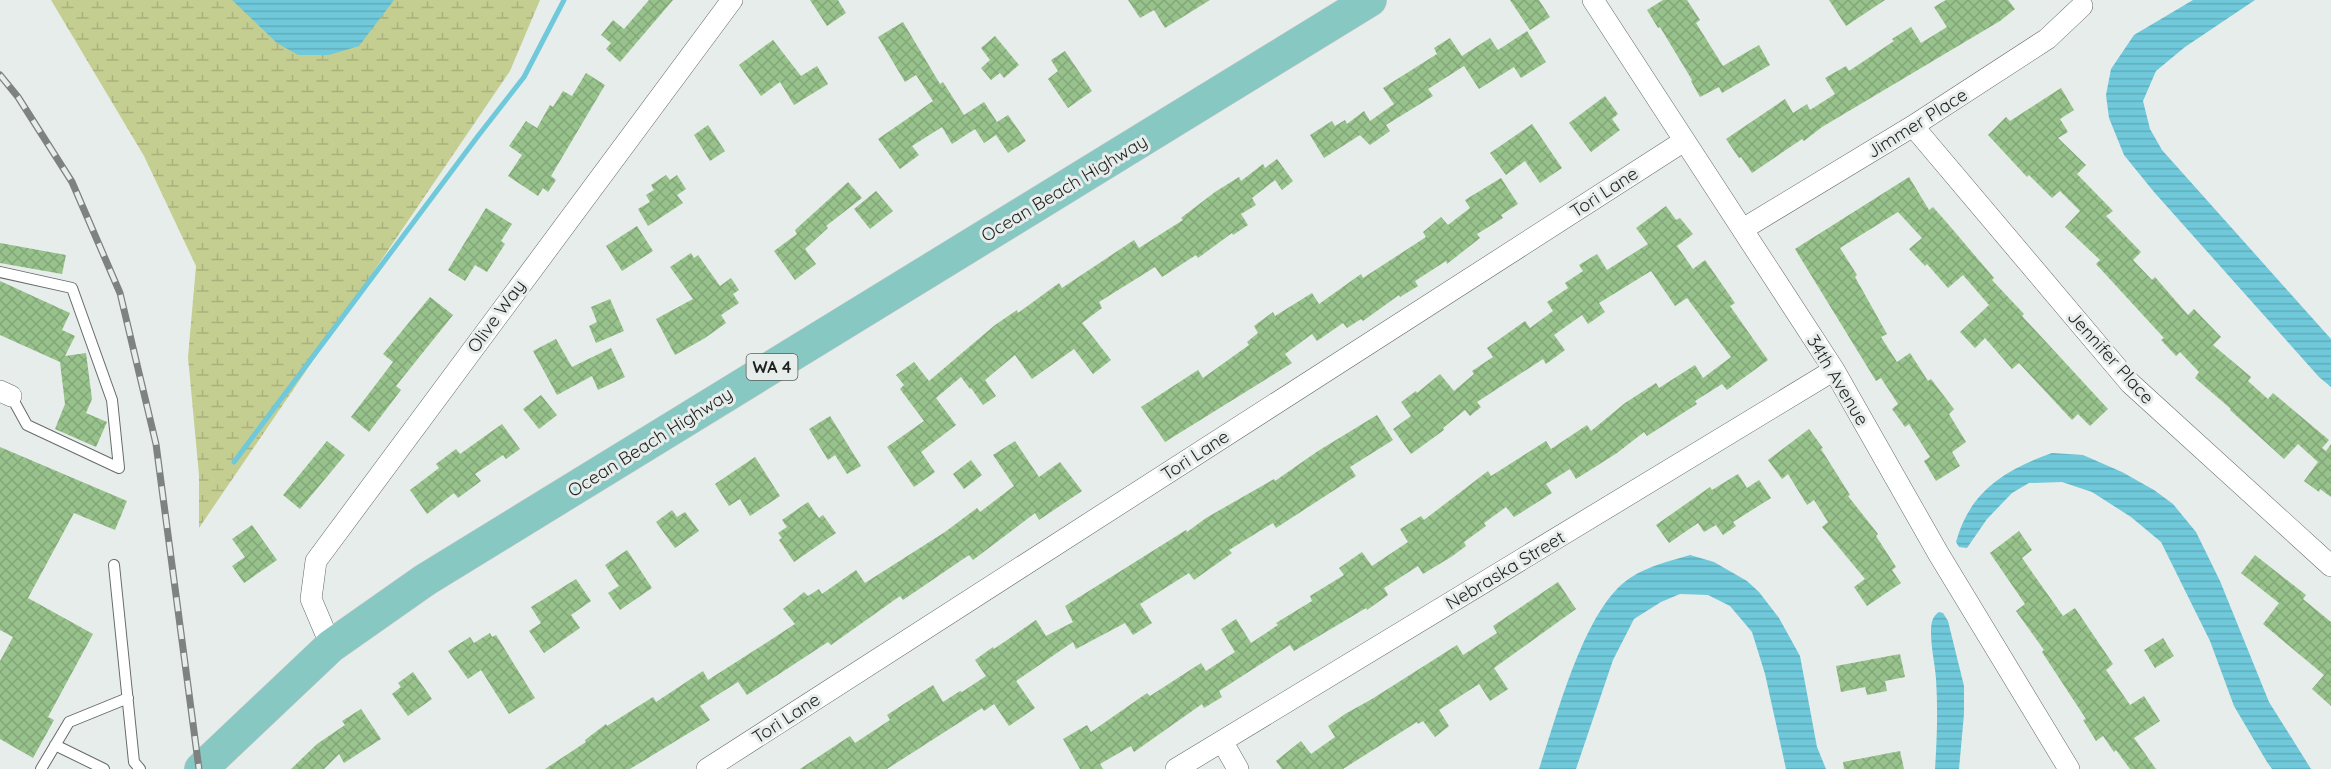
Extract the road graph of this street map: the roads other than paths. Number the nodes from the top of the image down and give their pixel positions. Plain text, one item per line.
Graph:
1 (732, 0) edge
2 (1370, 0) edge
3 (1593, 0) edge
4 (2082, 6) dead end
5 (1913, 126) junction
6 (1684, 141) junction
7 (1743, 229) junction
8 (0, 272) edge
9 (1834, 370) junction
10 (5, 394) edge
11 (114, 565) dead end
12 (2331, 567) edge
13 (331, 646) junction
14 (128, 698) junction
15 (1222, 741) junction
16 (55, 745) junction
17 (134, 767) edge
18 (41, 769) edge
19 (104, 769) edge
20 (201, 769) edge
21 (706, 769) edge
22 (1176, 769) edge
23 (1238, 769) edge
24 (2069, 769) edge

1 - 13 street, Olive Way
2 - 13 main road, Ocean Beach Highway / WA 4
3 - 6 street, 34th Avenue
4 - 5 street, Jimmer Place
5 - 7 street, Jimmer Place
5 - 12 street, Jennifer Place
6 - 7 street, 34th Avenue
6 - 21 street, Tori Lane
7 - 9 street, 34th Avenue
8 - 10 lane
9 - 15 street, Nebraska Street
9 - 24 street, 34th Avenue
11 - 14 lane
13 - 20 main road, Ocean Beach Highway / WA 4
14 - 16 lane
14 - 17 lane
15 - 22 street, Nebraska Street
15 - 23 street
16 - 18 lane
16 - 19 lane

